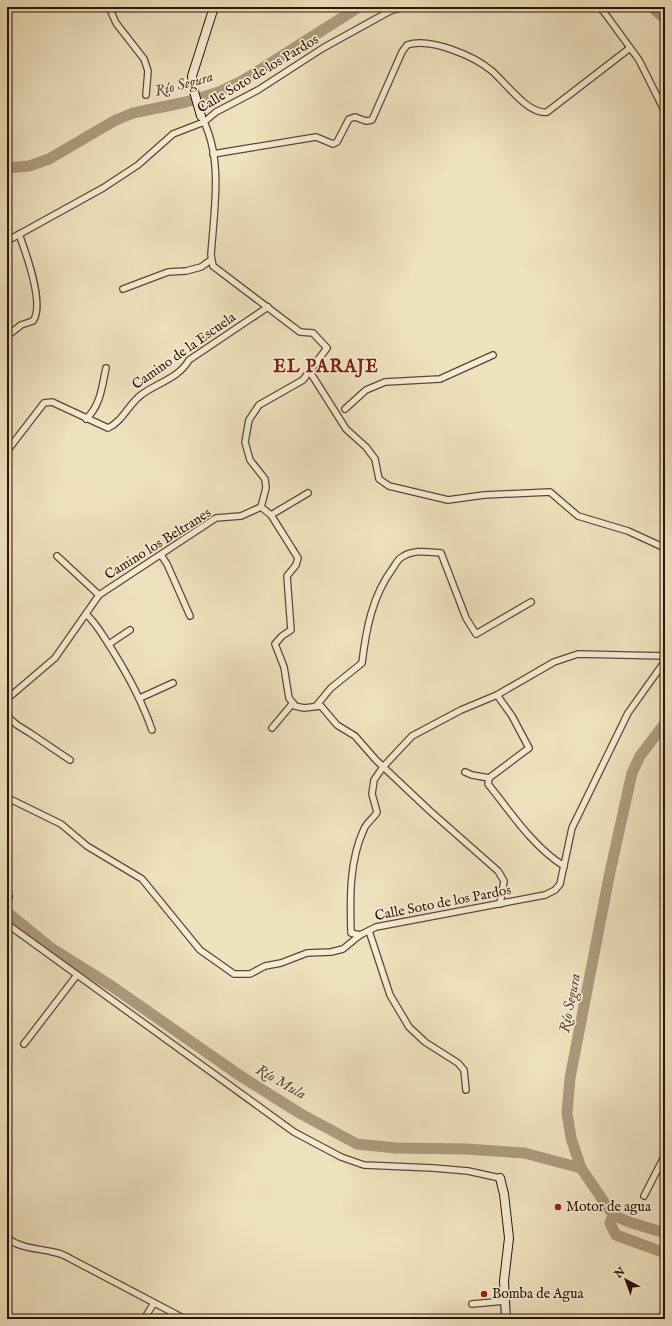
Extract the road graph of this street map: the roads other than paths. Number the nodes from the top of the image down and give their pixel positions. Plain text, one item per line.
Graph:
1 (109, 7) edge
2 (214, 7) edge
3 (403, 7) edge
4 (598, 7) edge
5 (630, 48) junction
6 (146, 95) dead end
7 (665, 112) edge
8 (203, 119) junction
9 (213, 154) junction
10 (19, 234) junction
11 (7, 241) edge
12 (211, 260) junction
13 (123, 288) dead end
14 (268, 307) junction
15 (7, 336) edge
16 (493, 354) dead end
17 (106, 368) dead end
18 (310, 372) junction
19 (346, 409) dead end
20 (86, 419) junction
21 (7, 451) edge
22 (308, 493) dead end
23 (261, 507) junction
24 (271, 515) junction
25 (665, 548) edge
26 (161, 555) junction
27 (57, 556) dead end
28 (99, 595) junction
29 (531, 602) dead end
30 (86, 614) junction
31 (190, 616) dead end
32 (130, 630) dead end
33 (108, 644) junction
34 (665, 656) edge
35 (665, 661) edge
36 (173, 683) dead end
37 (497, 695) junction
38 (140, 698) junction
39 (7, 699) edge
40 (293, 703) junction
41 (316, 706) junction
42 (7, 716) edge
43 (272, 728) dead end
44 (152, 730) dead end
45 (70, 760) dead end
46 (383, 767) junction
47 (465, 772) dead end
48 (489, 778) junction
49 (7, 800) edge
50 (564, 866) junction
51 (7, 896) edge
52 (7, 902) edge
53 (500, 904) junction
54 (7, 924) edge
55 (369, 931) junction
56 (360, 935) junction
57 (77, 975) junction
58 (24, 1044) dead end
59 (466, 1090) dead end
60 (665, 1156) edge
61 (500, 1178) joint
62 (644, 1196) dead end
63 (7, 1238) edge
64 (505, 1301) junction
65 (154, 1303) junction
66 (472, 1304) dead end
67 (144, 1319) edge
68 (185, 1319) edge
69 (506, 1319) edge

1 - 6 street
2 - 8 main road
3 - 8 street, Calle Soto de los Pardos
4 - 5 street
5 - 7 street
5 - 9 street
8 - 9 street
8 - 10 street, Calle Soto de los Pardos
9 - 12 street
10 - 11 street, Calle Soto de los Pardos
10 - 15 street
12 - 13 street
12 - 14 street
14 - 18 street
14 - 20 street, Camino de la Escuela
16 - 19 street
17 - 20 street
18 - 23 street
18 - 25 street
20 - 21 street, Camino de la Escuela
22 - 24 street
23 - 24 street
23 - 26 street, Camino los Beltranes
24 - 40 street
26 - 28 street, Camino los Beltranes
26 - 31 street
27 - 28 street
28 - 30 street, Camino los Beltranes
29 - 41 street
30 - 33 street
30 - 39 street, Camino los Beltranes
32 - 33 street
33 - 38 street
34 - 37 street
35 - 50 street, Calle Soto de los Pardos
36 - 38 street
37 - 46 street
37 - 48 street
38 - 44 street
40 - 41 street
40 - 43 street
41 - 46 street
42 - 45 street
46 - 53 street
46 - 56 street
47 - 48 street
48 - 50 street
49 - 56 street, Calle Soto de los Pardos
50 - 53 street, Calle Soto de los Pardos
51 - 52 street
53 - 55 street, Calle Soto de los Pardos
54 - 57 street
55 - 56 street, Calle Soto de los Pardos
55 - 59 street
57 - 58 street
57 - 61 street
60 - 62 street
61 - 64 main road
63 - 65 street
64 - 66 street
64 - 69 main road
65 - 67 street
65 - 68 street

